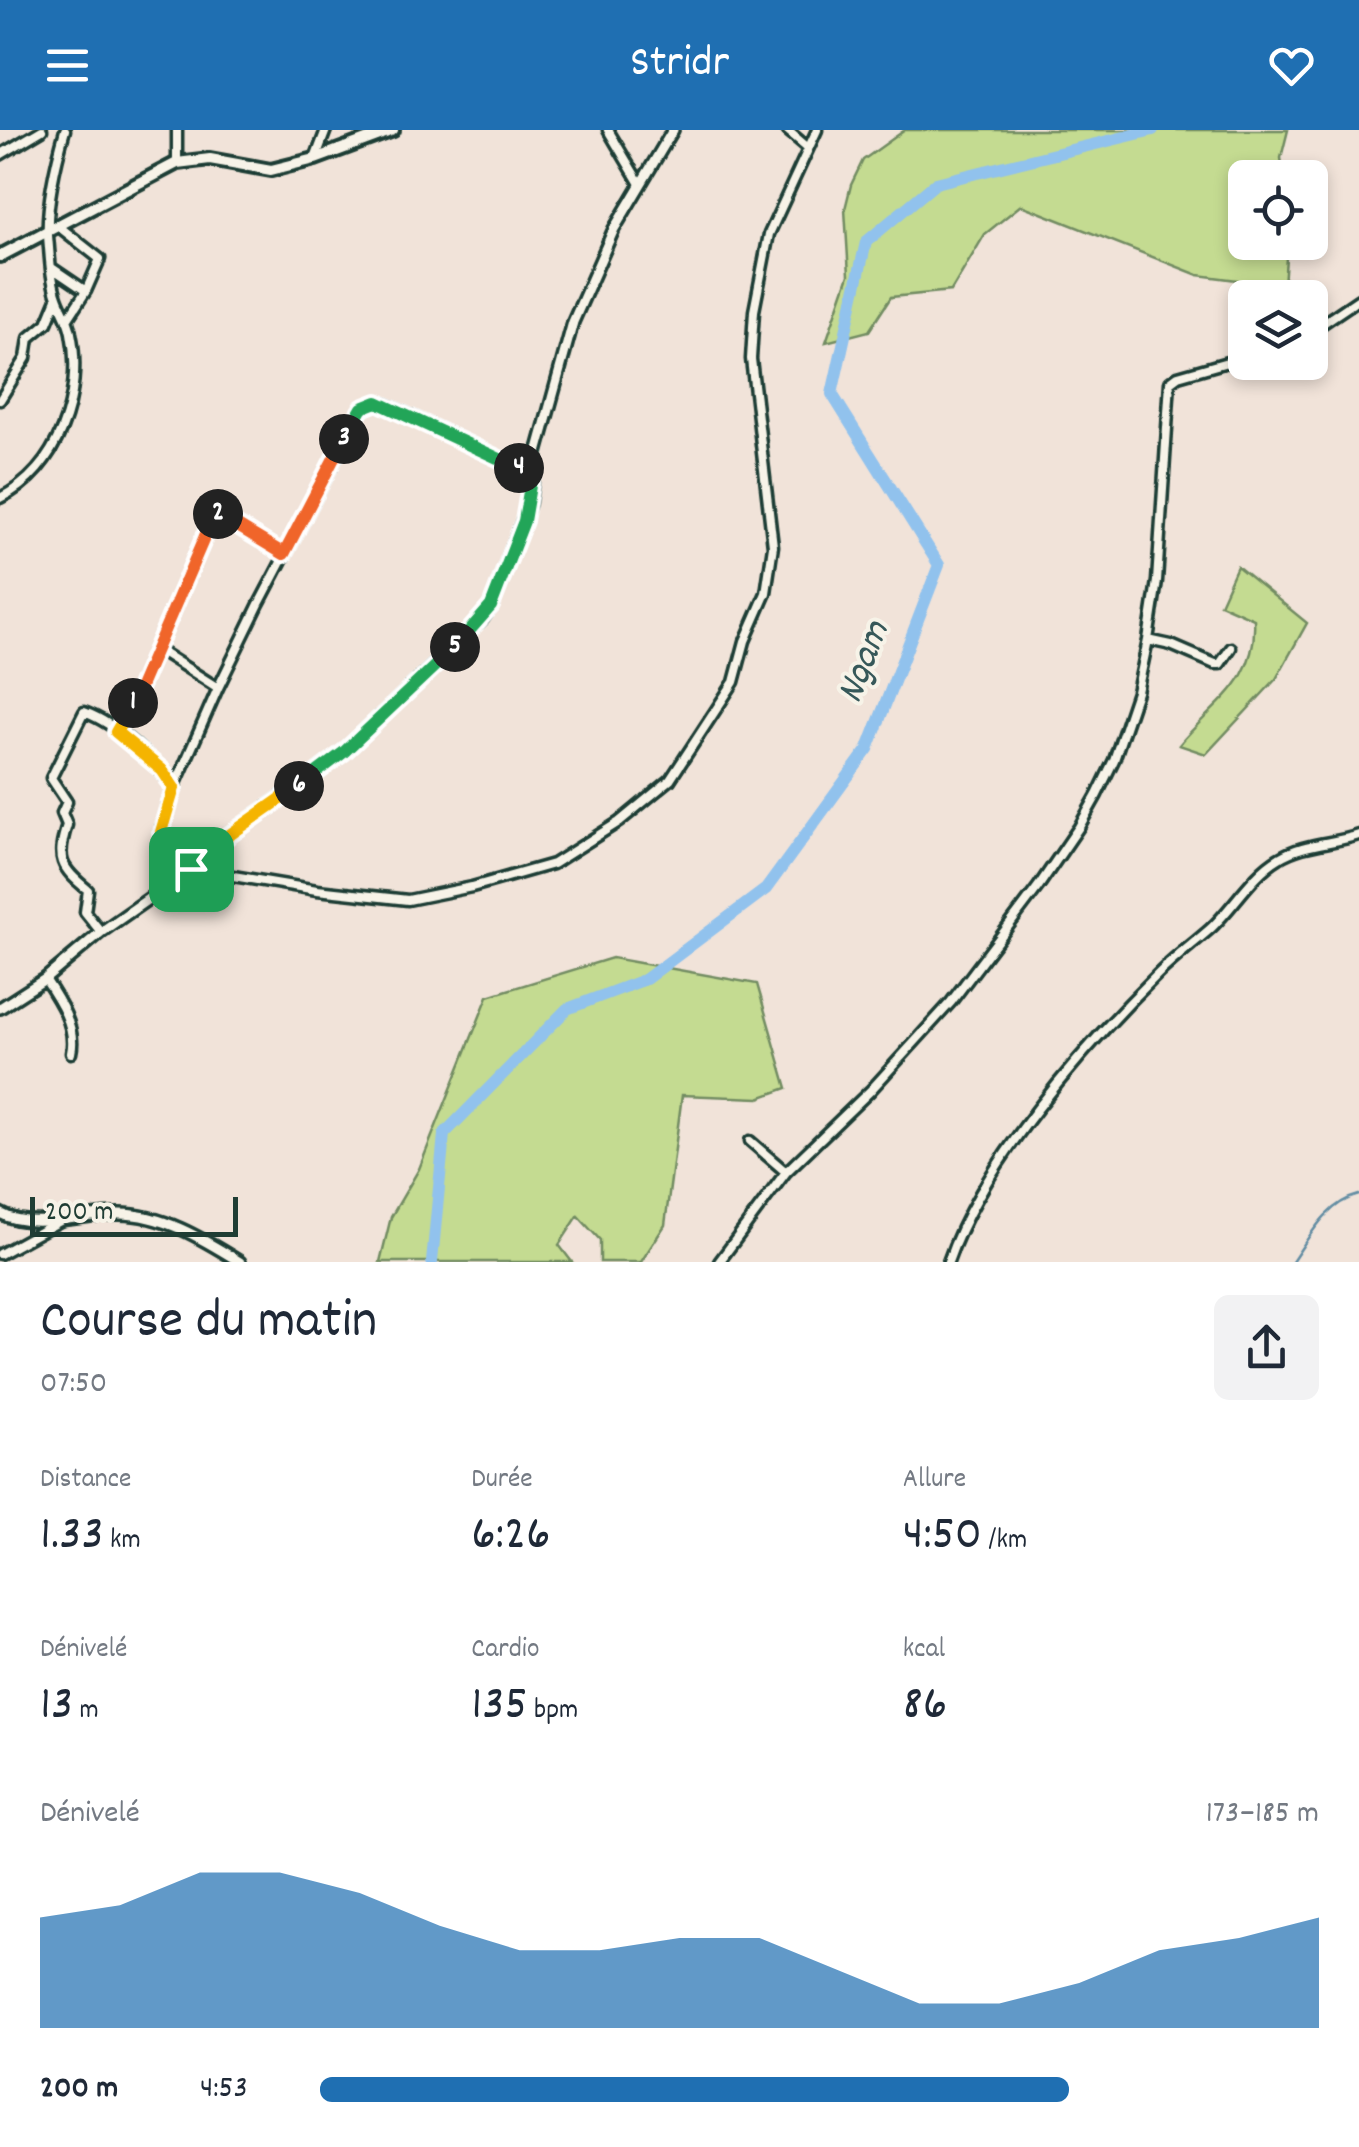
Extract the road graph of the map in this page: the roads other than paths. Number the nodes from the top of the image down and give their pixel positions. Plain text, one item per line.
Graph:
1 (42, 130) edge
2 (65, 130) edge
3 (176, 130) edge
4 (326, 130) edge
5 (394, 130) edge
6 (608, 130) edge
7 (674, 130) edge
8 (787, 130) edge
9 (817, 130) edge
10 (807, 147) junction
11 (0, 155) edge
12 (314, 159) junction
13 (177, 163) junction
14 (640, 184) junction
15 (52, 228) junction
16 (0, 256) edge
17 (51, 268) junction
18 (86, 291) junction
19 (57, 299) junction
20 (1359, 299) edge
21 (51, 312) junction
22 (65, 315) junction
23 (1328, 320) edge
24 (1228, 363) edge
25 (0, 400) edge
26 (532, 474) junction
27 (0, 498) edge
28 (284, 554) junction
29 (1148, 640) junction
30 (1231, 648) dead end
31 (157, 649) junction
32 (218, 688) junction
33 (116, 732) junction
34 (174, 788) junction
35 (1359, 836) edge
36 (191, 869) junction
37 (100, 932) junction
38 (46, 978) junction
39 (0, 1008) edge
40 (70, 1053) dead end
41 (750, 1140) dead end
42 (786, 1172) junction
43 (0, 1213) edge
44 (60, 1221) junction
45 (0, 1254) edge
46 (239, 1262) edge
47 (718, 1262) edge
48 (948, 1262) edge

1 - 11 street
2 - 15 street
3 - 13 street
4 - 12 street
5 - 12 main road
6 - 14 street
7 - 14 street
8 - 10 street
9 - 10 street
10 - 36 street
12 - 13 main road
13 - 15 main road
14 - 26 street
15 - 16 main road
15 - 17 street
15 - 18 street
17 - 18 street
17 - 19 street
18 - 22 street
19 - 21 street
19 - 22 street
20 - 23 street
21 - 22 street
21 - 25 street
22 - 27 street
24 - 29 street
26 - 28 street
26 - 36 street
28 - 31 street
28 - 32 street
29 - 30 street
29 - 42 street
31 - 32 street
31 - 33 street
32 - 34 street
33 - 34 street
33 - 37 street
34 - 36 street
35 - 48 street
36 - 37 street
37 - 38 street
38 - 39 street
38 - 40 street
41 - 42 street
42 - 47 street
43 - 44 street
44 - 45 street
44 - 46 street

